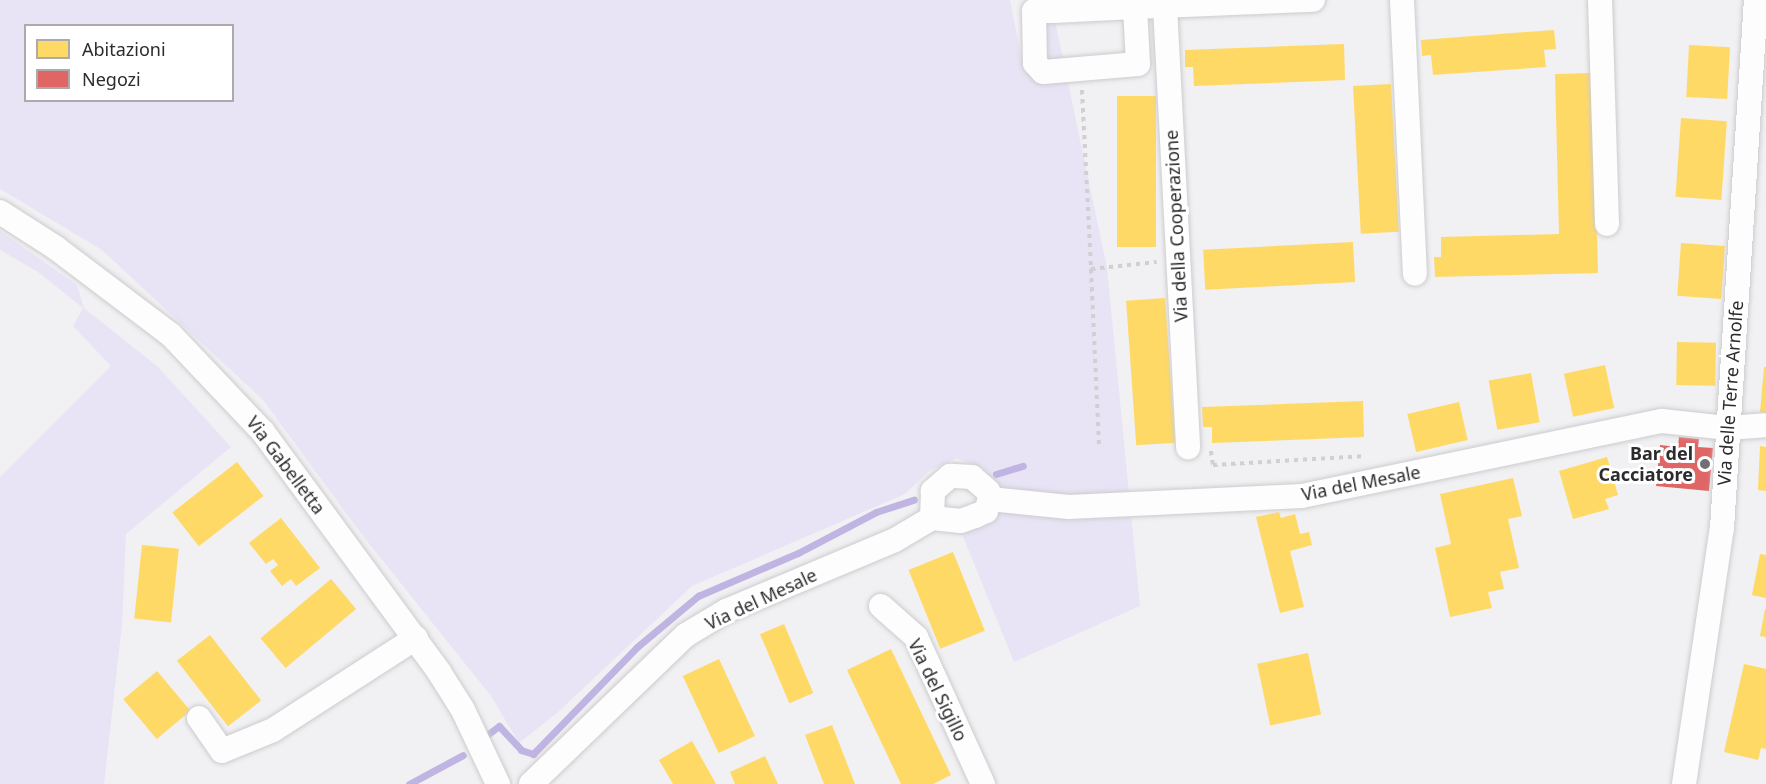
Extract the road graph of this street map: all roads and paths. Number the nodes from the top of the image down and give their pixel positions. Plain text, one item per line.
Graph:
1 (1313, 0) edge
2 (1402, 0) edge
3 (1600, 0) edge
4 (1756, 0) edge
5 (1034, 6) edge
6 (1165, 6) junction
7 (1135, 7) junction
8 (1081, 69) junction
9 (0, 212) edge
10 (1607, 224) dead end
11 (1178, 258) junction
12 (1091, 268) junction
13 (1415, 273) dead end
14 (1766, 425) edge
15 (1727, 428) junction
16 (1100, 447) dead end
17 (1188, 447) joint
18 (1366, 456) dead end
19 (990, 499) junction
20 (932, 519) junction
21 (880, 606) dead end
22 (416, 638) junction
23 (199, 718) dead end
24 (498, 784) edge
25 (531, 784) edge
26 (983, 784) edge
27 (1684, 784) edge

1 - 6 street
2 - 13 street
3 - 10 street
4 - 15 street, Via delle Terre Arnolfe
5 - 7 street
5 - 8 street
6 - 7 street
6 - 11 street, Via della Cooperazione
7 - 8 street
8 - 12 path
9 - 22 street, Via Gabelletta
11 - 12 path
11 - 17 street, Via della Cooperazione
12 - 16 path
14 - 15 street, Via del Mesale
15 - 19 street, Via del Mesale
15 - 27 street, Via delle Terre Arnolfe
17 - 18 path
19 - 20 street
19 - 20 street
20 - 25 street, Via del Mesale
21 - 26 street, Via del Sigillo
22 - 23 street
22 - 24 street, Via Gabelletta

